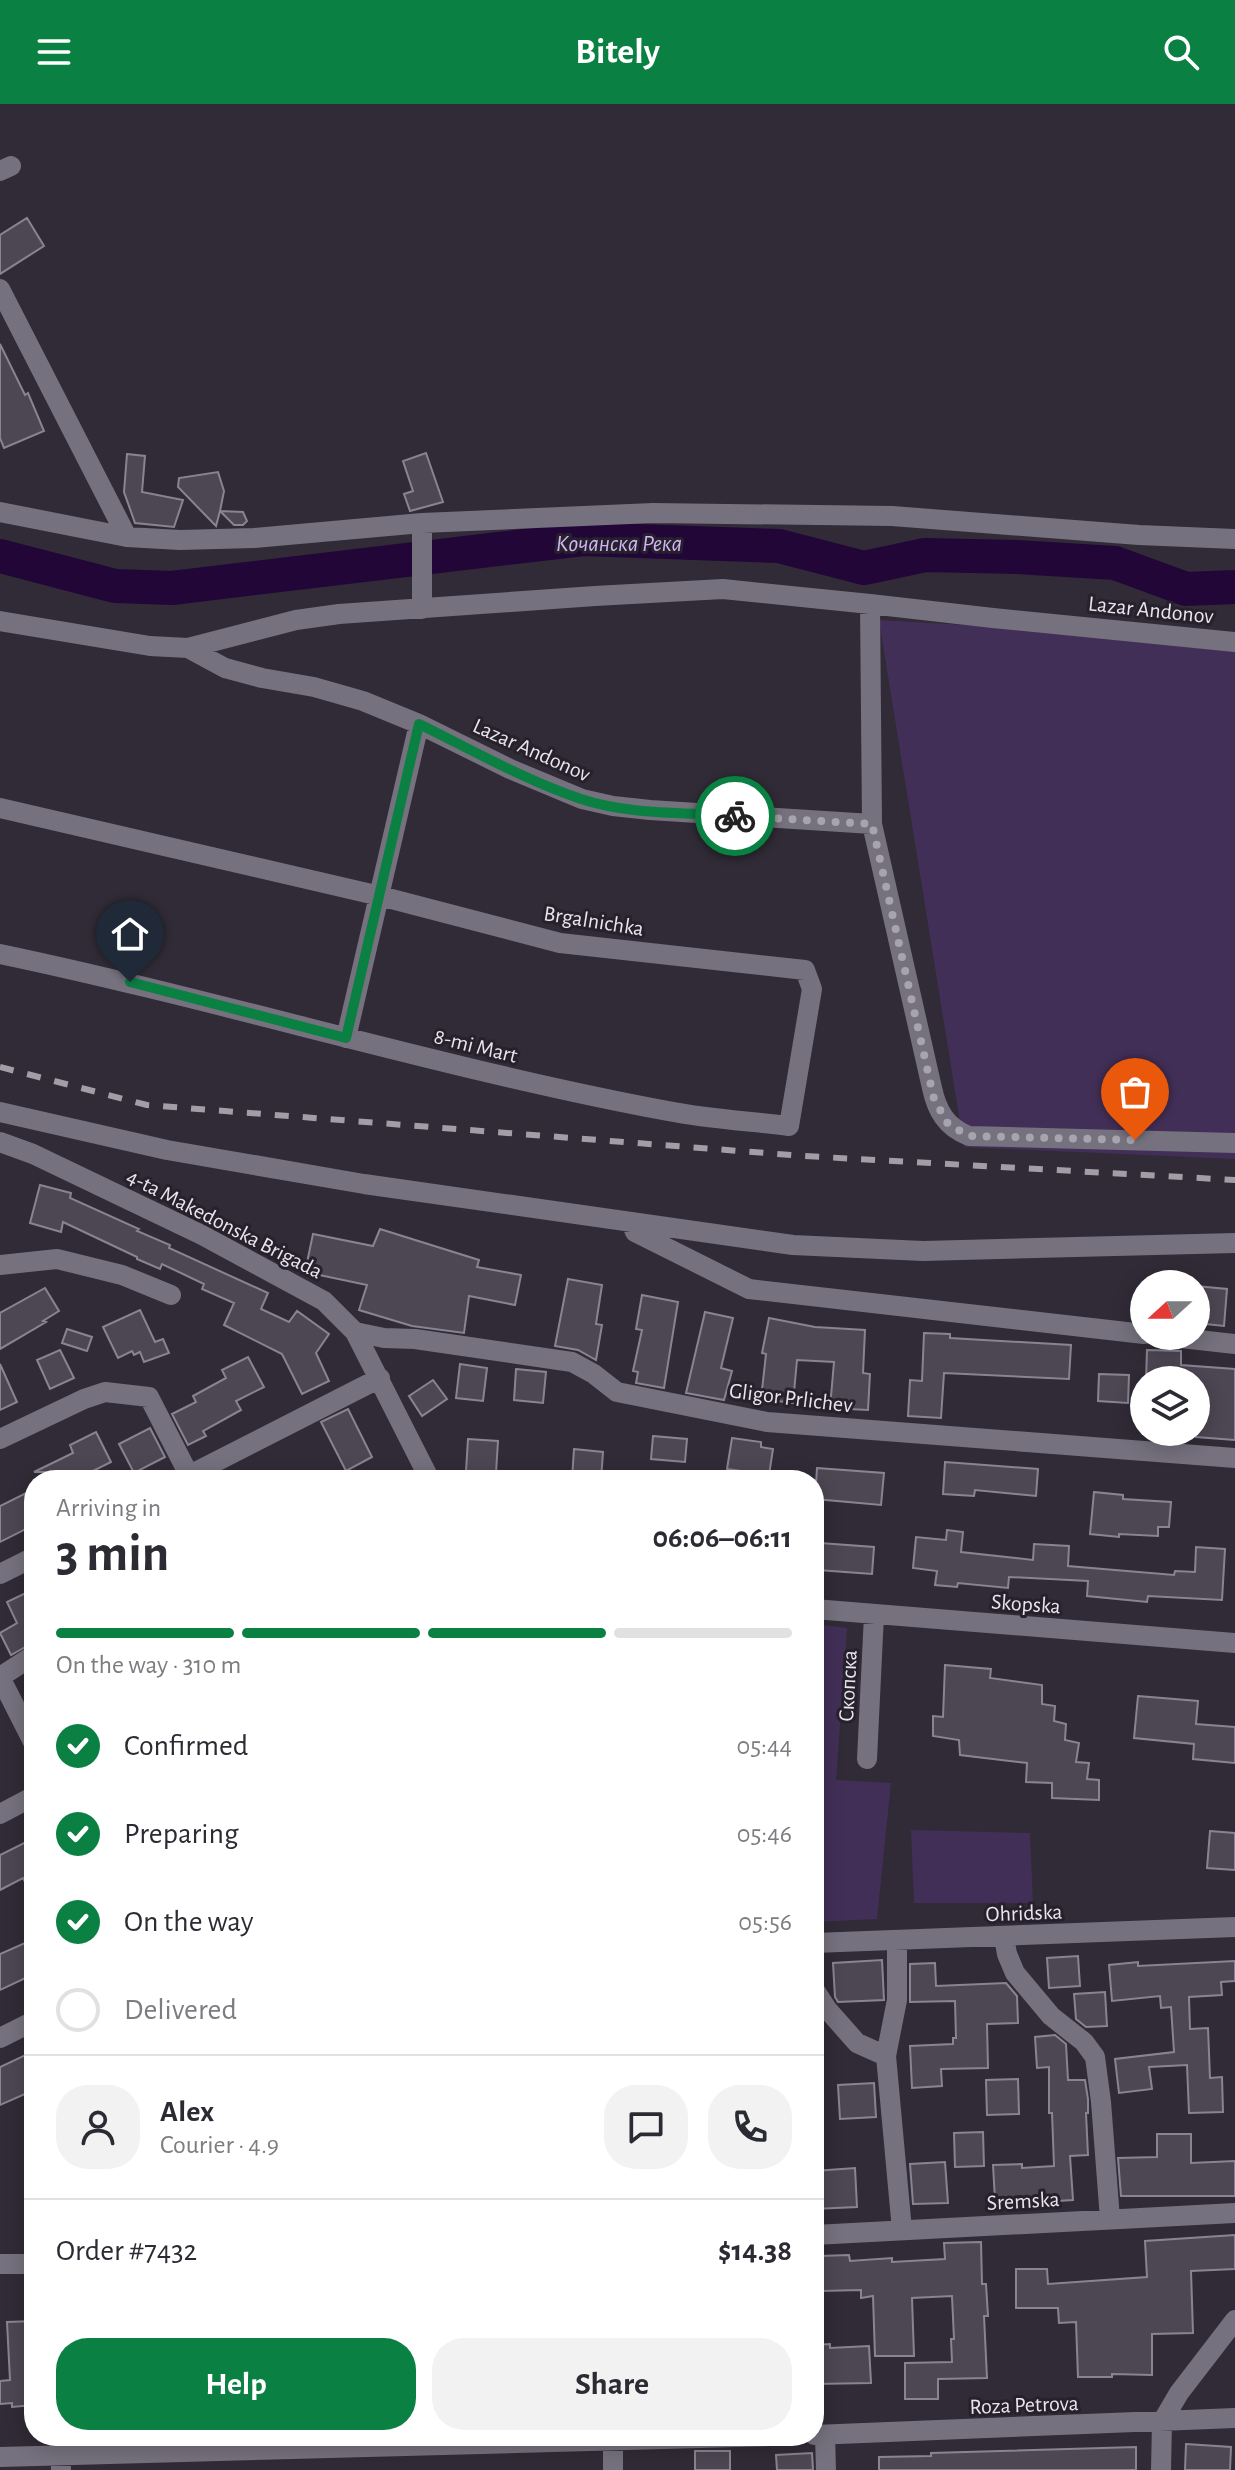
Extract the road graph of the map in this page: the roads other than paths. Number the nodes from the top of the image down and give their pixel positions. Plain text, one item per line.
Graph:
1 (0, 289) edge
2 (0, 512) edge
3 (422, 523) junction
4 (127, 537) junction
5 (1235, 539) edge
6 (870, 604) junction
7 (422, 609) junction
8 (0, 621) edge
9 (1235, 642) edge
10 (188, 648) junction
11 (419, 724) junction
12 (0, 808) edge
13 (872, 824) junction
14 (380, 896) junction
15 (0, 954) edge
16 (805, 970) joint
17 (346, 1038) junction
18 (0, 1112) edge
19 (0, 1142) edge
20 (1235, 1143) edge
21 (631, 1222) junction
22 (1235, 1243) edge
23 (0, 1265) edge
24 (171, 1295) dead end
25 (355, 1332) junction
26 (1130, 1332) edge
27 (1210, 1341) edge
28 (1235, 1344) edge
29 (380, 1378) junction
30 (0, 1439) edge
31 (1235, 1458) edge
32 (182, 1470) edge
33 (199, 1470) edge
34 (425, 1470) edge
35 (24, 1562) edge
36 (0, 1574) edge
37 (824, 1610) edge
38 (874, 1615) junction
39 (1235, 1643) edge
40 (24, 1661) edge
41 (0, 1677) edge
42 (24, 1724) edge
43 (867, 1759) dead end
44 (24, 1801) edge
45 (0, 1814) edge
46 (1235, 1927) edge
47 (1004, 1937) junction
48 (897, 1940) junction
49 (824, 1943) edge
50 (824, 2004) edge
51 (24, 2026) edge
52 (0, 2038) edge
53 (886, 2056) junction
54 (1235, 2213) edge
55 (1110, 2219) junction
56 (902, 2230) junction
57 (824, 2234) edge
58 (0, 2264) edge
59 (24, 2264) edge
60 (1235, 2320) edge
61 (1235, 2418) edge
62 (1162, 2422) junction
63 (824, 2435) edge
64 (319, 2446) edge
65 (613, 2446) edge
66 (822, 2446) edge
67 (61, 2453) edge
68 (0, 2457) edge
69 (613, 2470) edge
70 (826, 2470) edge
71 (1161, 2470) edge

1 - 4 street
2 - 4 street
3 - 4 street
3 - 5 street
3 - 7 street
6 - 7 street, Lazar Andonov
6 - 9 street, Lazar Andonov
6 - 13 street
7 - 10 street, Lazar Andonov
8 - 10 street, Lazar Andonov
10 - 11 street, Lazar Andonov
11 - 13 street, Lazar Andonov
11 - 14 street
12 - 14 street, Brgalnichka
13 - 20 street
14 - 16 street, Brgalnichka
14 - 17 street
15 - 17 street, 8-mi Mart
16 - 17 street, 8-mi Mart
18 - 21 street
19 - 25 street, 4-ta Makedonska Brigada
21 - 22 street
21 - 26 street
23 - 24 street
25 - 29 street, 4-ta Makedonska Brigada
25 - 31 street, Gligor Prlichev
27 - 28 street
29 - 33 street
29 - 34 street, 4-ta Makedonska Brigada
30 - 32 street
35 - 36 street
37 - 38 street, Skopska
38 - 39 street, Skopska
38 - 43 street, Скопска
40 - 41 street
41 - 42 street
44 - 45 street
46 - 47 street, Ohridska
47 - 48 street, Ohridska
47 - 55 street
48 - 49 street, Ohridska
48 - 53 street
50 - 53 street
51 - 52 street
53 - 56 street
54 - 55 street, Sremska
55 - 56 street, Sremska
56 - 57 street, Sremska
58 - 59 street
60 - 62 street
61 - 62 street, Roza Petrova
62 - 63 street, Roza Petrova
62 - 71 street
64 - 67 street
65 - 69 street
66 - 70 street
67 - 68 street

